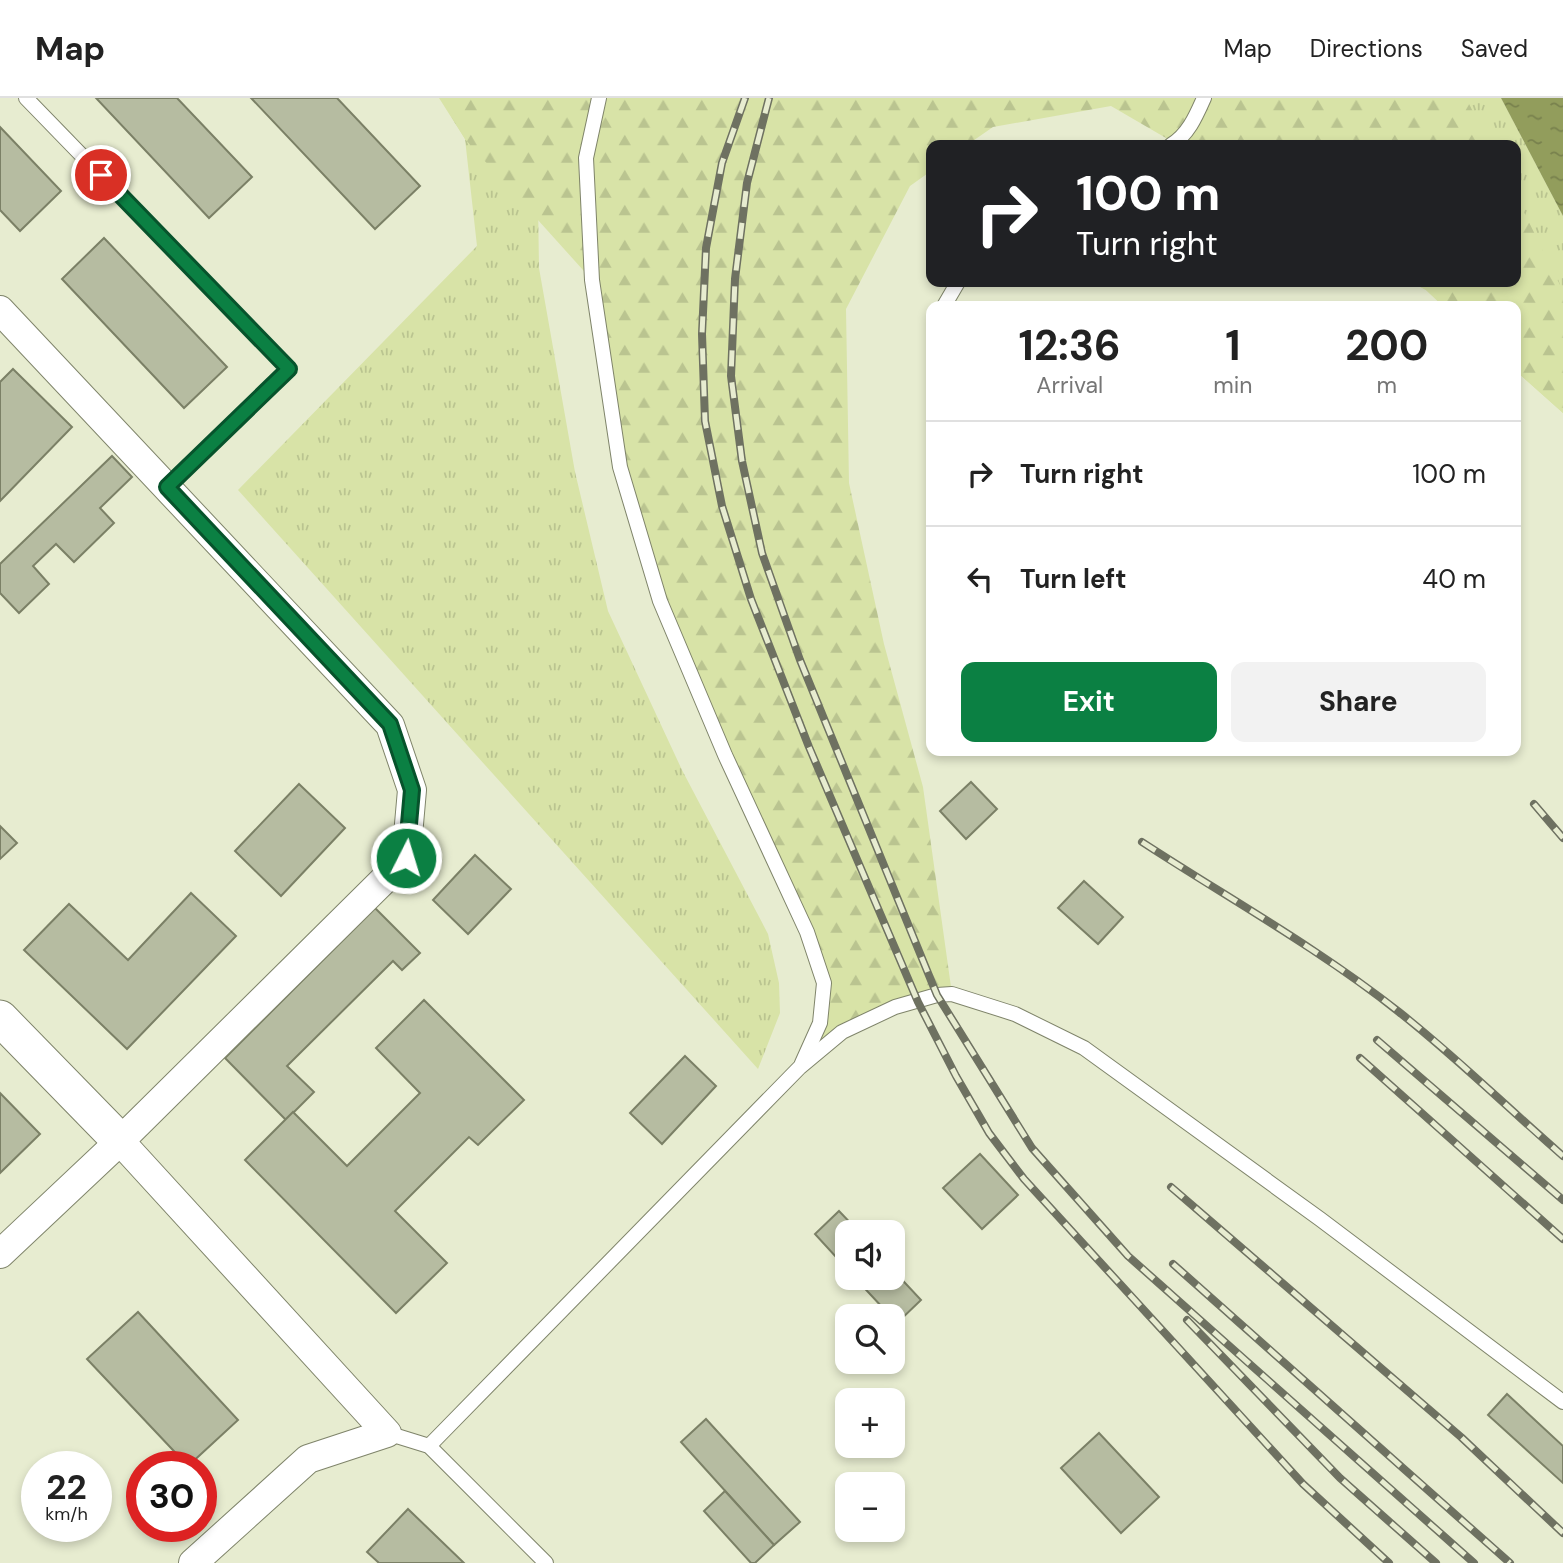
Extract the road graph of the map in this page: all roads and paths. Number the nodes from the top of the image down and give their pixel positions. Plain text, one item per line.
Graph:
1 (26, 98) edge
2 (599, 98) edge
3 (1204, 98) edge
4 (1179, 140) edge
5 (0, 310) edge
6 (167, 487) junction
7 (0, 1018) edge
8 (800, 1067) junction
9 (120, 1141) junction
10 (0, 1254) edge
11 (1563, 1402) edge
12 (387, 1433) junction
13 (429, 1446) junction
14 (193, 1563) edge
15 (546, 1563) edge

1 - 6 lane
2 - 8 lane
3 - 4 lane
5 - 6 street
6 - 9 street
7 - 9 street
8 - 11 lane
8 - 13 lane
9 - 10 street
9 - 12 street
12 - 13 lane
12 - 14 street
13 - 15 lane

